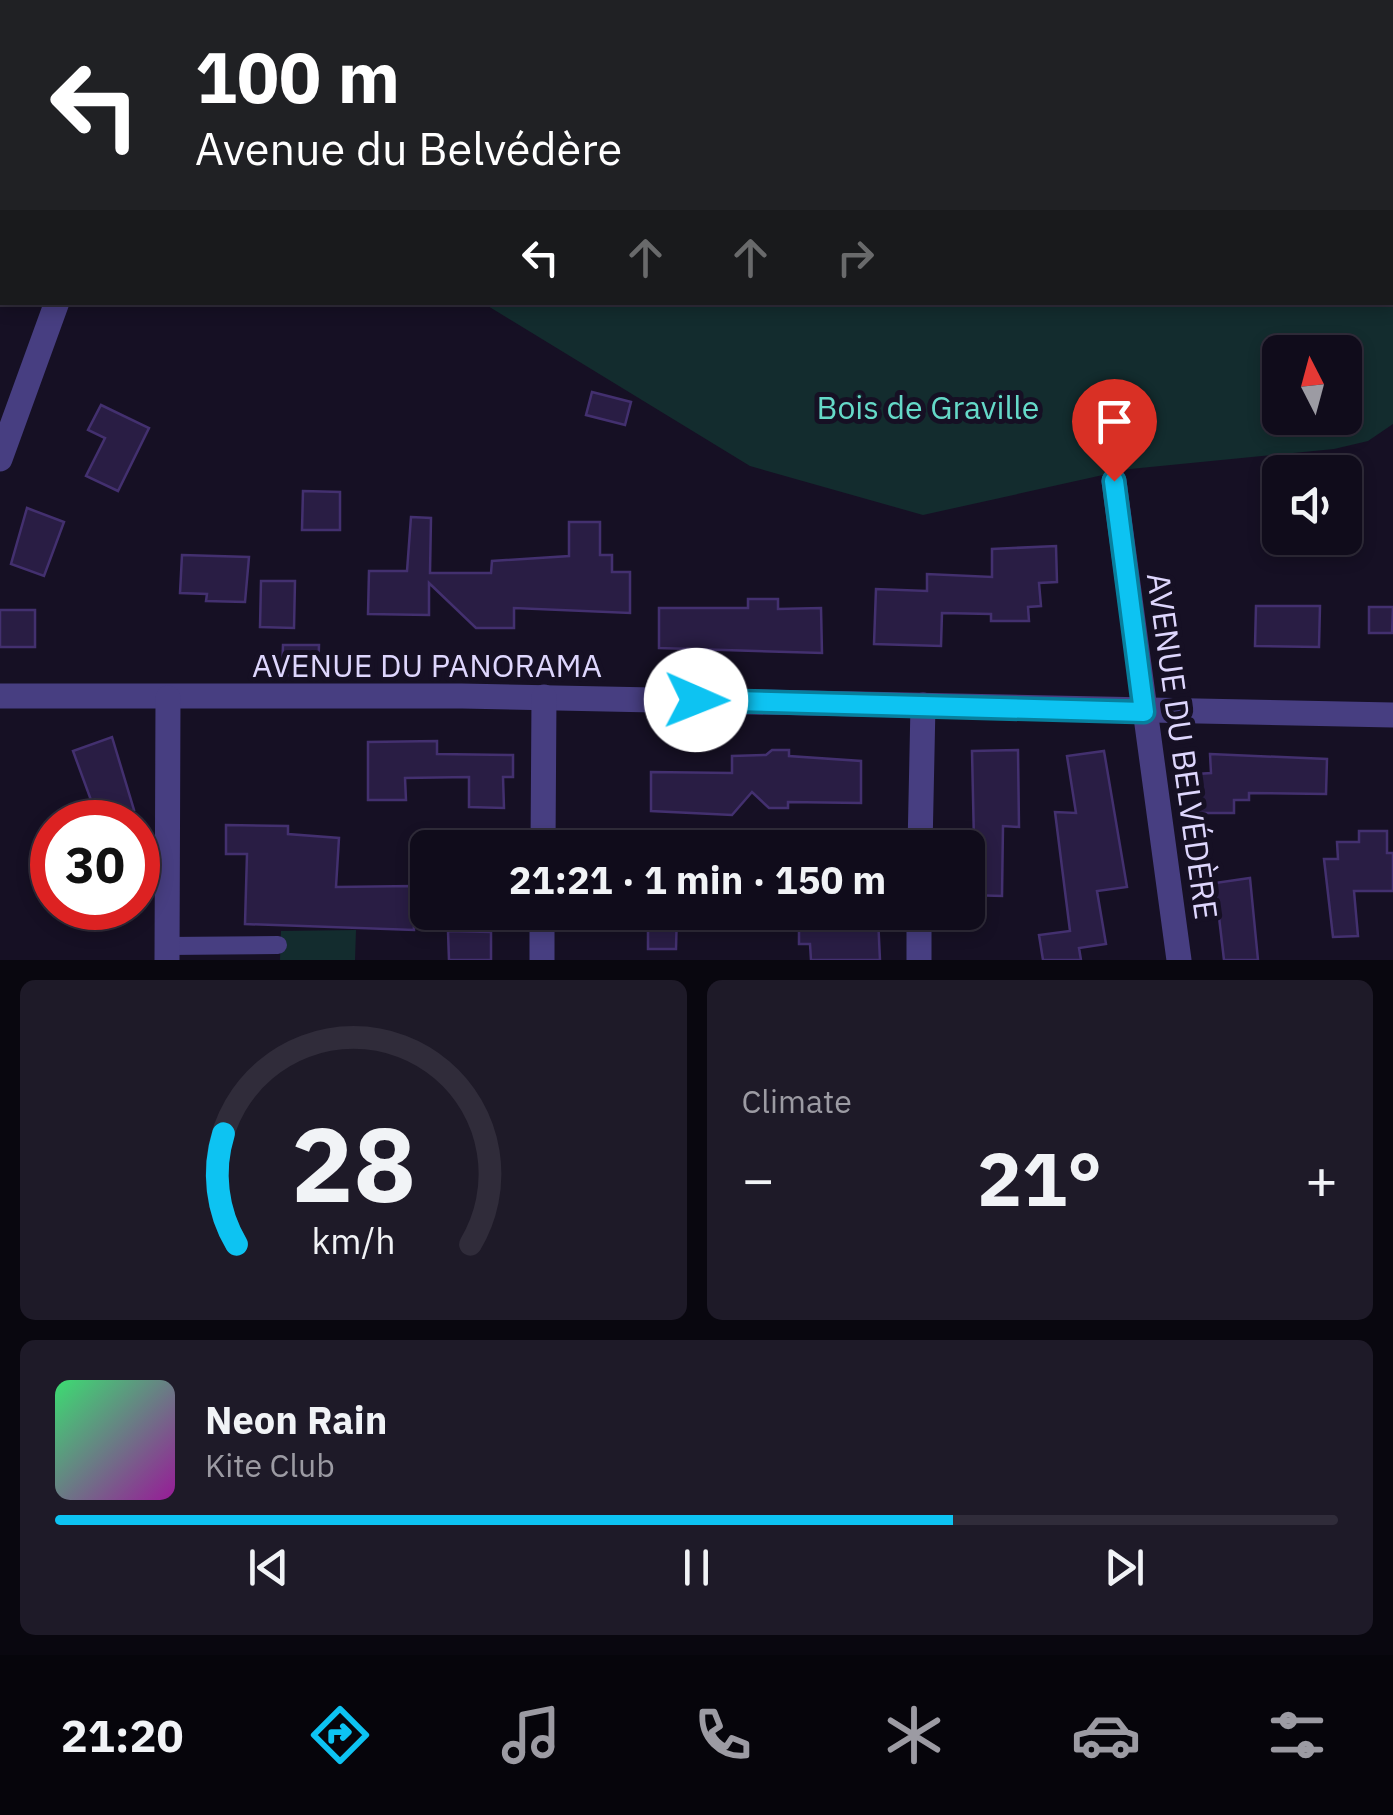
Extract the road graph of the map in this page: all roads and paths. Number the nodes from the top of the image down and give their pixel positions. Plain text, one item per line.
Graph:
1 (56, 305) edge
2 (0, 459) edge
3 (1114, 481) dead end
4 (0, 696) edge
5 (544, 697) junction
6 (168, 698) junction
7 (923, 705) junction
8 (1144, 712) junction
9 (1393, 715) edge
10 (542, 830) edge
11 (920, 830) edge
12 (542, 930) edge
13 (919, 930) edge
14 (278, 945) dead end
15 (167, 953) edge
16 (542, 960) edge
17 (918, 960) edge
18 (1179, 960) edge

1 - 2 street
3 - 8 street, AVENUE DU BELVÉDÈRE
4 - 6 street, AVENUE DU PANORAMA
5 - 6 street, AVENUE DU PANORAMA
5 - 7 street, AVENUE DU PANORAMA
5 - 10 street
6 - 15 street
7 - 8 street, AVENUE DU PANORAMA
7 - 11 street
8 - 9 street, AVENUE DU PANORAMA
8 - 18 street, AVENUE DU BELVÉDÈRE
12 - 16 street
13 - 17 street
14 - 15 lane

